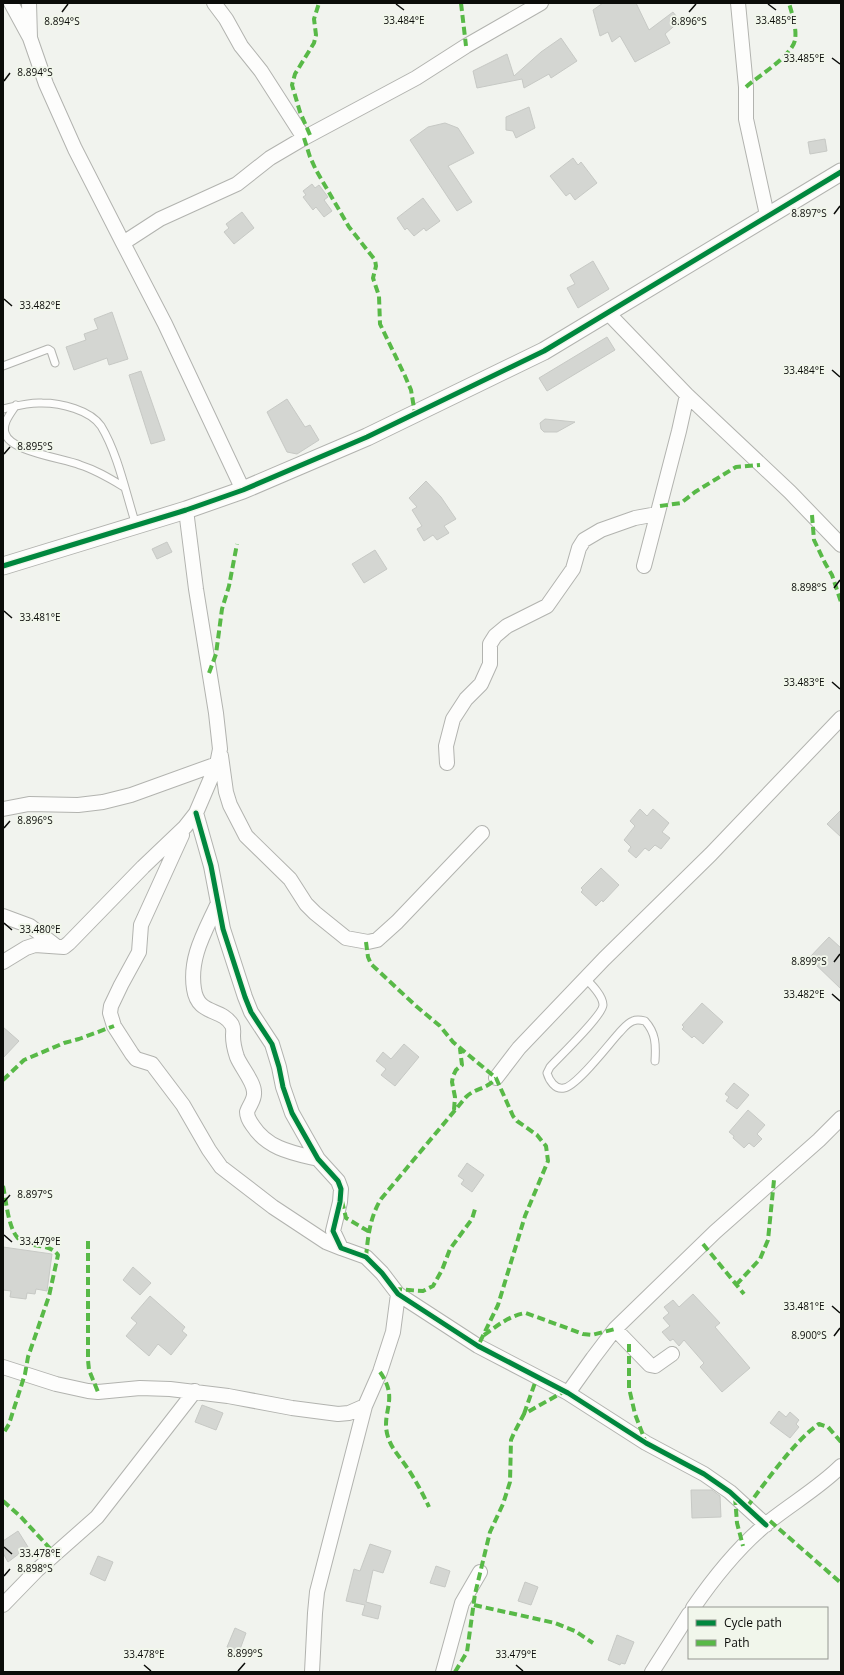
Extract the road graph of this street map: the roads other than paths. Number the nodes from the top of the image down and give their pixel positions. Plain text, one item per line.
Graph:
1 (11, 3) edge
2 (29, 3) edge
3 (214, 3) edge
4 (542, 3) edge
5 (738, 3) edge
6 (30, 38) junction
7 (304, 138) junction
8 (841, 172) edge
9 (767, 215) junction
10 (123, 243) junction
11 (608, 313) junction
12 (55, 363) dead end
13 (3, 366) edge
14 (687, 395) junction
15 (16, 406) junction
16 (3, 409) edge
17 (124, 487) junction
18 (243, 490) junction
19 (186, 510) junction
20 (657, 514) junction
21 (136, 525) junction
22 (841, 546) edge
23 (3, 566) edge
24 (644, 566) dead end
25 (841, 718) edge
26 (220, 749) junction
27 (217, 764) junction
28 (447, 764) dead end
29 (3, 809) edge
30 (196, 813) junction
31 (185, 827) junction
32 (482, 833) dead end
33 (218, 904) junction
34 (3, 916) edge
35 (56, 946) junction
36 (3, 962) edge
37 (586, 979) junction
38 (655, 1061) dead end
39 (496, 1078) dead end
40 (841, 1118) edge
41 (318, 1159) junction
42 (341, 1248) junction
43 (398, 1294) junction
44 (616, 1329) junction
45 (672, 1354) dead end
46 (3, 1367) edge
47 (195, 1391) junction
48 (568, 1393) junction
49 (365, 1406) junction
50 (841, 1466) edge
51 (766, 1525) junction
52 (480, 1572) dead end
53 (3, 1605) edge
54 (694, 1607) edge
55 (688, 1616) edge
56 (316, 1671) edge
57 (443, 1672) edge
58 (652, 1672) edge

1 - 6 street
2 - 6 street
3 - 7 street
4 - 7 street
5 - 9 street
6 - 10 street
7 - 10 street
8 - 9 street
9 - 11 street
10 - 18 street
11 - 14 street
11 - 18 street
12 - 13 lane
14 - 20 street
14 - 22 street
15 - 16 lane
15 - 17 lane
15 - 17 lane
17 - 21 lane
18 - 19 street
19 - 21 street
19 - 26 street
20 - 24 street
20 - 28 street
21 - 23 street
25 - 37 street
26 - 27 street
26 - 32 street
27 - 29 street
27 - 30 street
30 - 31 street
30 - 33 street
31 - 35 street
31 - 42 street
33 - 41 street
33 - 41 street
34 - 35 street
35 - 36 street
37 - 38 lane
37 - 39 street
40 - 44 street
41 - 42 street
42 - 43 street
43 - 48 street
43 - 49 street
44 - 45 street
44 - 48 street
46 - 47 street
47 - 49 street
47 - 53 street
48 - 51 street
49 - 56 street
50 - 51 street
51 - 54 street
52 - 57 street
55 - 58 street

